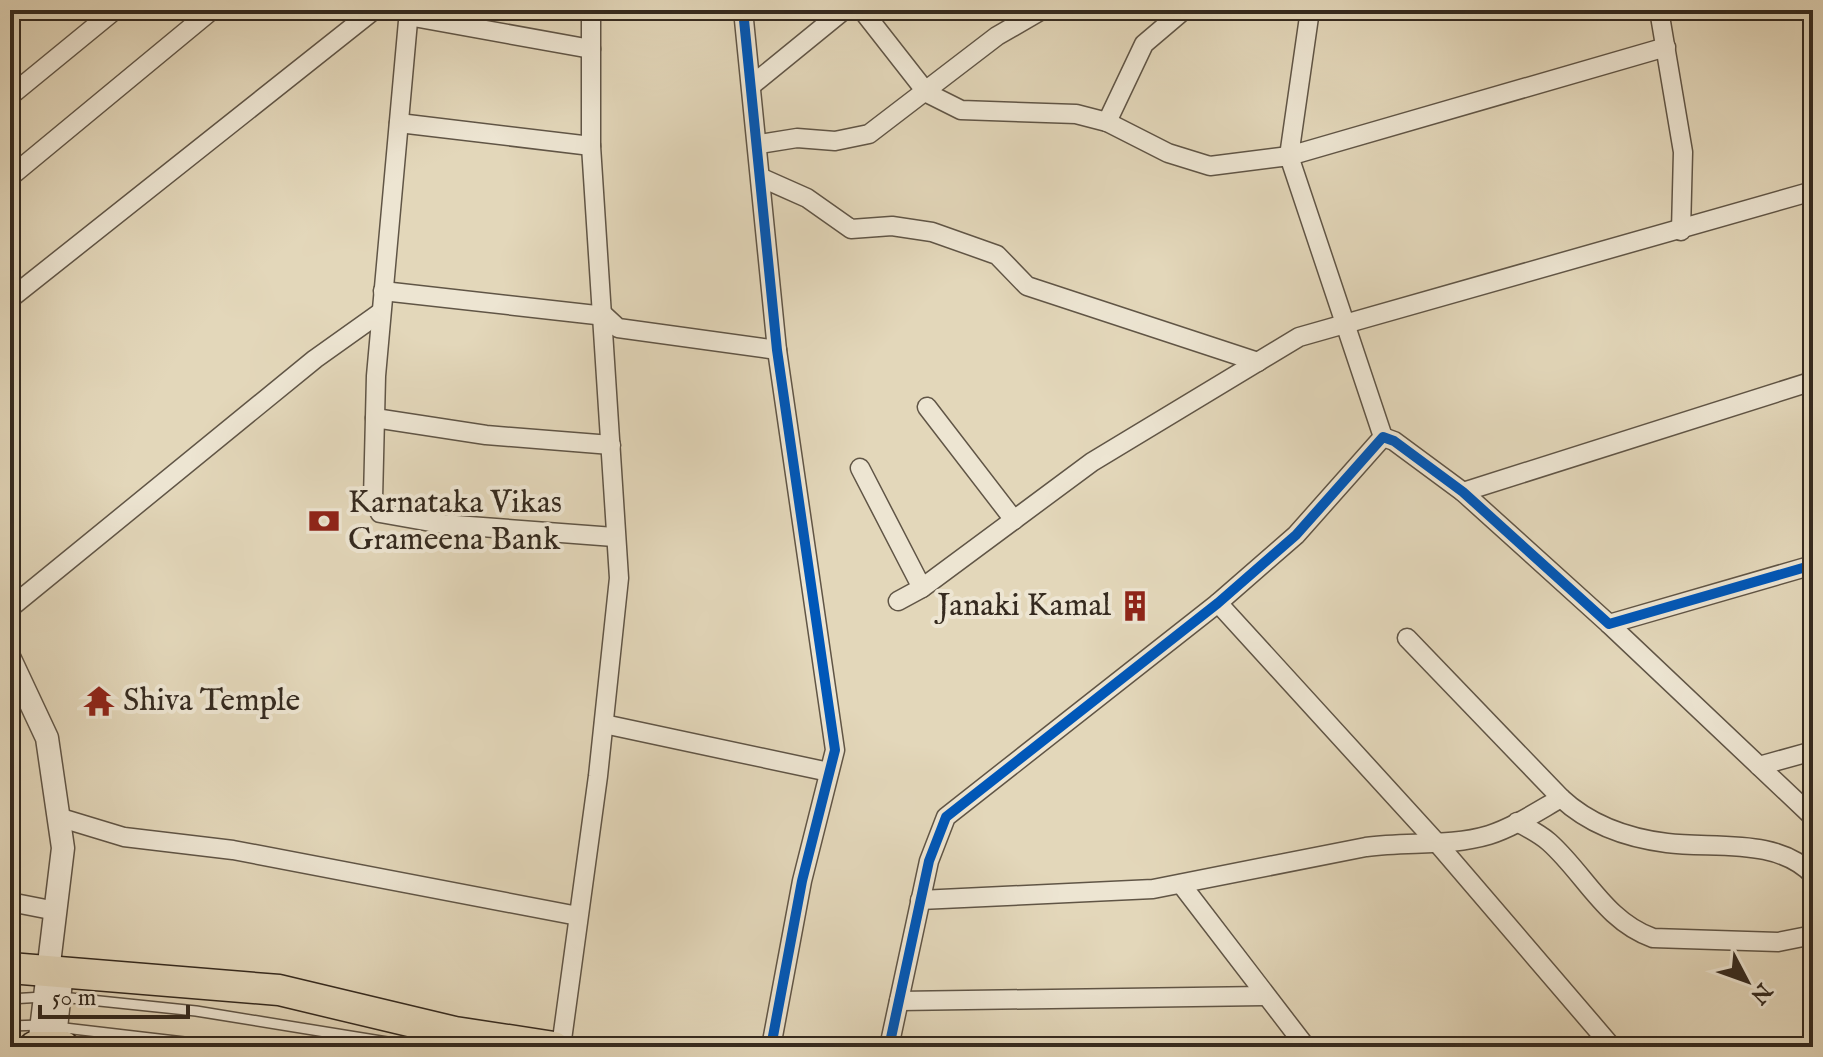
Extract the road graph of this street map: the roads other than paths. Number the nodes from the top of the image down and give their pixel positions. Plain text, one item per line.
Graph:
1 (115, 10) edge
2 (212, 10) edge
3 (374, 10) edge
4 (591, 10) edge
5 (743, 10) edge
6 (844, 10) edge
7 (862, 10) edge
8 (1042, 10) edge
9 (1184, 10) edge
10 (1310, 10) edge
11 (1659, 10) edge
12 (409, 13) edge
13 (1666, 47) junction
14 (591, 49) junction
15 (752, 85) junction
16 (927, 93) junction
17 (10, 96) edge
18 (1107, 122) junction
19 (399, 123) junction
20 (759, 144) junction
21 (591, 146) junction
22 (1289, 156) junction
23 (10, 177) edge
24 (762, 178) junction
25 (1813, 191) edge
26 (1681, 231) junction
27 (383, 291) junction
28 (10, 299) edge
29 (381, 312) junction
30 (605, 316) junction
31 (1346, 324) junction
32 (777, 350) junction
33 (1258, 362) junction
34 (1813, 381) edge
35 (927, 407) dead end
36 (375, 418) junction
37 (1383, 437) junction
38 (611, 445) junction
39 (860, 468) dead end
40 (1463, 492) junction
41 (1014, 520) junction
42 (614, 537) junction
43 (1813, 565) edge
44 (922, 588) junction
45 (898, 601) dead end
46 (1218, 603) junction
47 (10, 608) edge
48 (1609, 624) junction
49 (1407, 638) dead end
50 (10, 659) edge
51 (16, 682) edge
52 (604, 724) junction
53 (1813, 751) edge
54 (1759, 766) junction
55 (829, 772) junction
56 (1561, 798) junction
57 (58, 817) junction
58 (1813, 817) edge
59 (1517, 822) junction
60 (1438, 844) junction
61 (1813, 875) edge
62 (1181, 884) junction
63 (920, 900) junction
64 (10, 902) edge
65 (56, 911) junction
66 (578, 916) junction
67 (1813, 935) edge
68 (10, 968) edge
69 (55, 984) junction
70 (1264, 996) junction
71 (10, 999) edge
72 (899, 1001) junction
73 (10, 1026) edge
74 (50, 1041) edge
75 (227, 1047) edge
76 (418, 1047) edge
77 (554, 1047) edge
78 (561, 1047) edge
79 (771, 1047) edge
80 (889, 1047) edge
81 (1306, 1047) edge
82 (1612, 1047) edge

1 - 17 street
2 - 23 street
3 - 28 street
4 - 14 street
5 - 15 street
6 - 15 street
7 - 16 street
8 - 16 street
9 - 18 street
10 - 22 street
11 - 13 street
12 - 14 street
12 - 19 street
13 - 22 street
13 - 26 street
14 - 21 street
15 - 20 street
16 - 18 street
16 - 20 street
18 - 22 street
19 - 21 street
19 - 27 street
20 - 24 street
21 - 30 street
22 - 31 street
24 - 32 street
24 - 33 street
25 - 26 street
26 - 31 street
27 - 29 street
27 - 30 street
29 - 36 street
29 - 47 street
30 - 32 street
30 - 38 street
31 - 33 street
31 - 37 street
32 - 55 street
33 - 41 street
34 - 40 street
35 - 41 street
36 - 38 street
36 - 42 street
37 - 40 street
37 - 46 street
38 - 42 street
39 - 44 street
40 - 48 street
41 - 44 street
42 - 52 street
43 - 48 street
44 - 45 street
46 - 60 street
46 - 63 street
48 - 54 street
49 - 56 street
50 - 51 street
51 - 57 street
52 - 55 street
52 - 66 street
53 - 54 street
54 - 58 street
55 - 79 street
56 - 59 street
56 - 61 street
57 - 65 street
57 - 66 street
59 - 60 street
59 - 67 street
60 - 62 street
60 - 82 street
62 - 63 street
62 - 70 street
63 - 72 street
64 - 65 street
65 - 69 street
66 - 78 street
68 - 69 main road
69 - 71 lane
69 - 74 street
69 - 76 lane
69 - 77 main road
70 - 72 street
70 - 81 street
72 - 80 street
73 - 74 lane
74 - 75 lane

